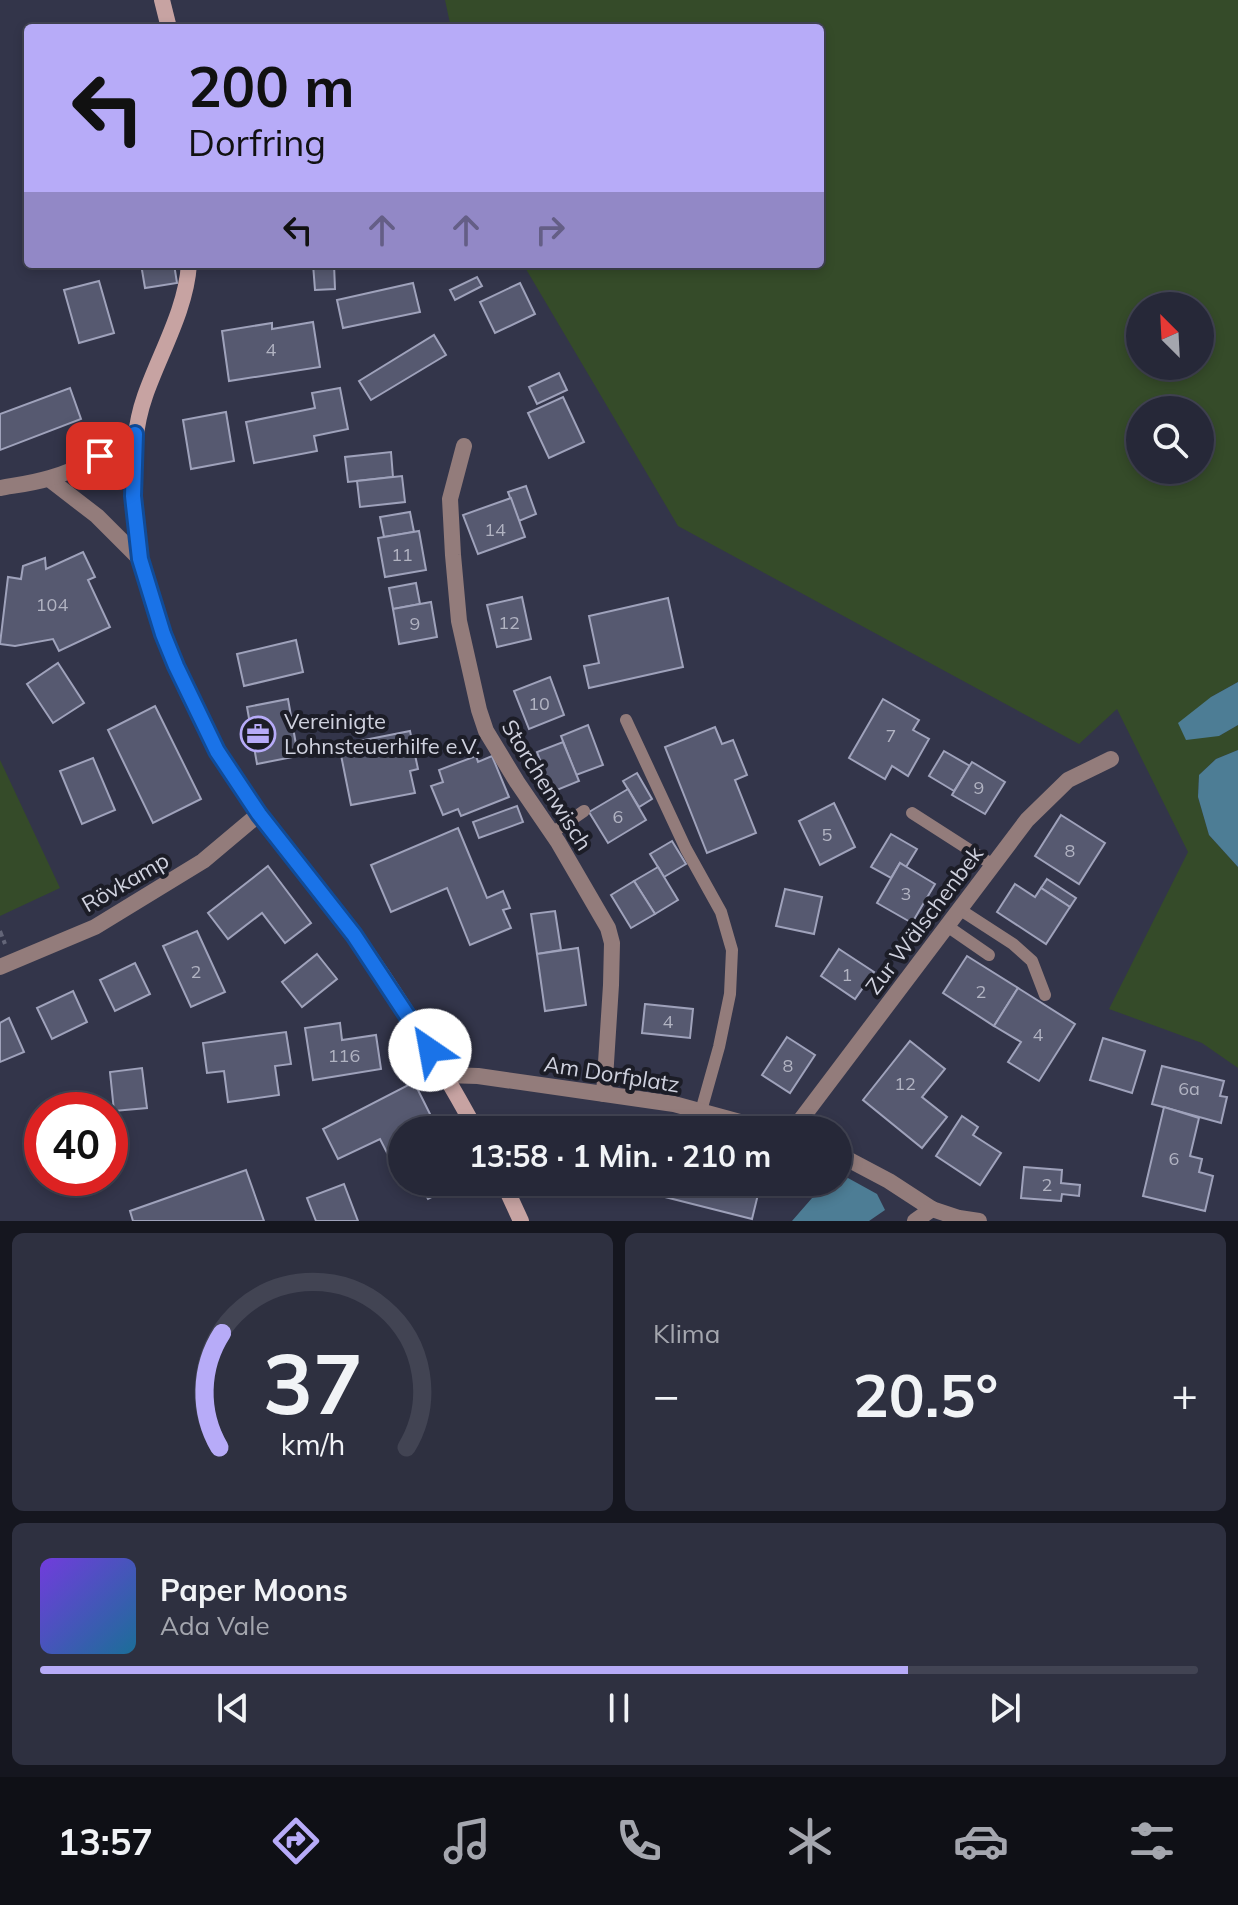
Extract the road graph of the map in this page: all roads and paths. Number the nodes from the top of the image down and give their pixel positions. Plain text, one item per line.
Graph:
1 (162, 0) edge
2 (168, 24) edge
3 (189, 268) edge
4 (135, 434) junction
5 (464, 446) dead end
6 (49, 479) junction
7 (0, 488) edge
8 (140, 559) junction
9 (626, 720) dead end
10 (1111, 759) dead end
11 (584, 811) dead end
12 (912, 813) dead end
13 (259, 814) junction
14 (552, 833) junction
15 (993, 865) junction
16 (959, 909) junction
17 (947, 926) junction
18 (989, 955) dead end
19 (0, 967) edge
20 (1045, 995) dead end
21 (445, 1075) junction
22 (604, 1094) junction
23 (701, 1111) junction
24 (468, 1116) edge
25 (719, 1116) edge
26 (804, 1116) edge
27 (852, 1161) edge
28 (509, 1196) edge
29 (932, 1209) junction
30 (521, 1221) edge
31 (915, 1221) edge
32 (979, 1221) edge

1 - 2 street
3 - 4 street
4 - 6 street
4 - 8 street
5 - 14 street, Storchenwisch
6 - 7 street
6 - 8 street
8 - 13 street
9 - 23 lane
10 - 15 street, Zur Wälschenbek
11 - 14 lane
12 - 15 lane
13 - 19 street, Rövkamp
13 - 21 street
14 - 22 street, Storchenwisch
15 - 16 street, Zur Wälschenbek
16 - 17 street, Zur Wälschenbek
16 - 20 lane
17 - 18 lane
17 - 26 street, Zur Wälschenbek
21 - 22 street, Am Dorfplatz
21 - 24 street
22 - 23 street, Am Dorfplatz
23 - 25 street, Am Dorfplatz
27 - 29 street
28 - 30 street
29 - 31 street
29 - 32 street

